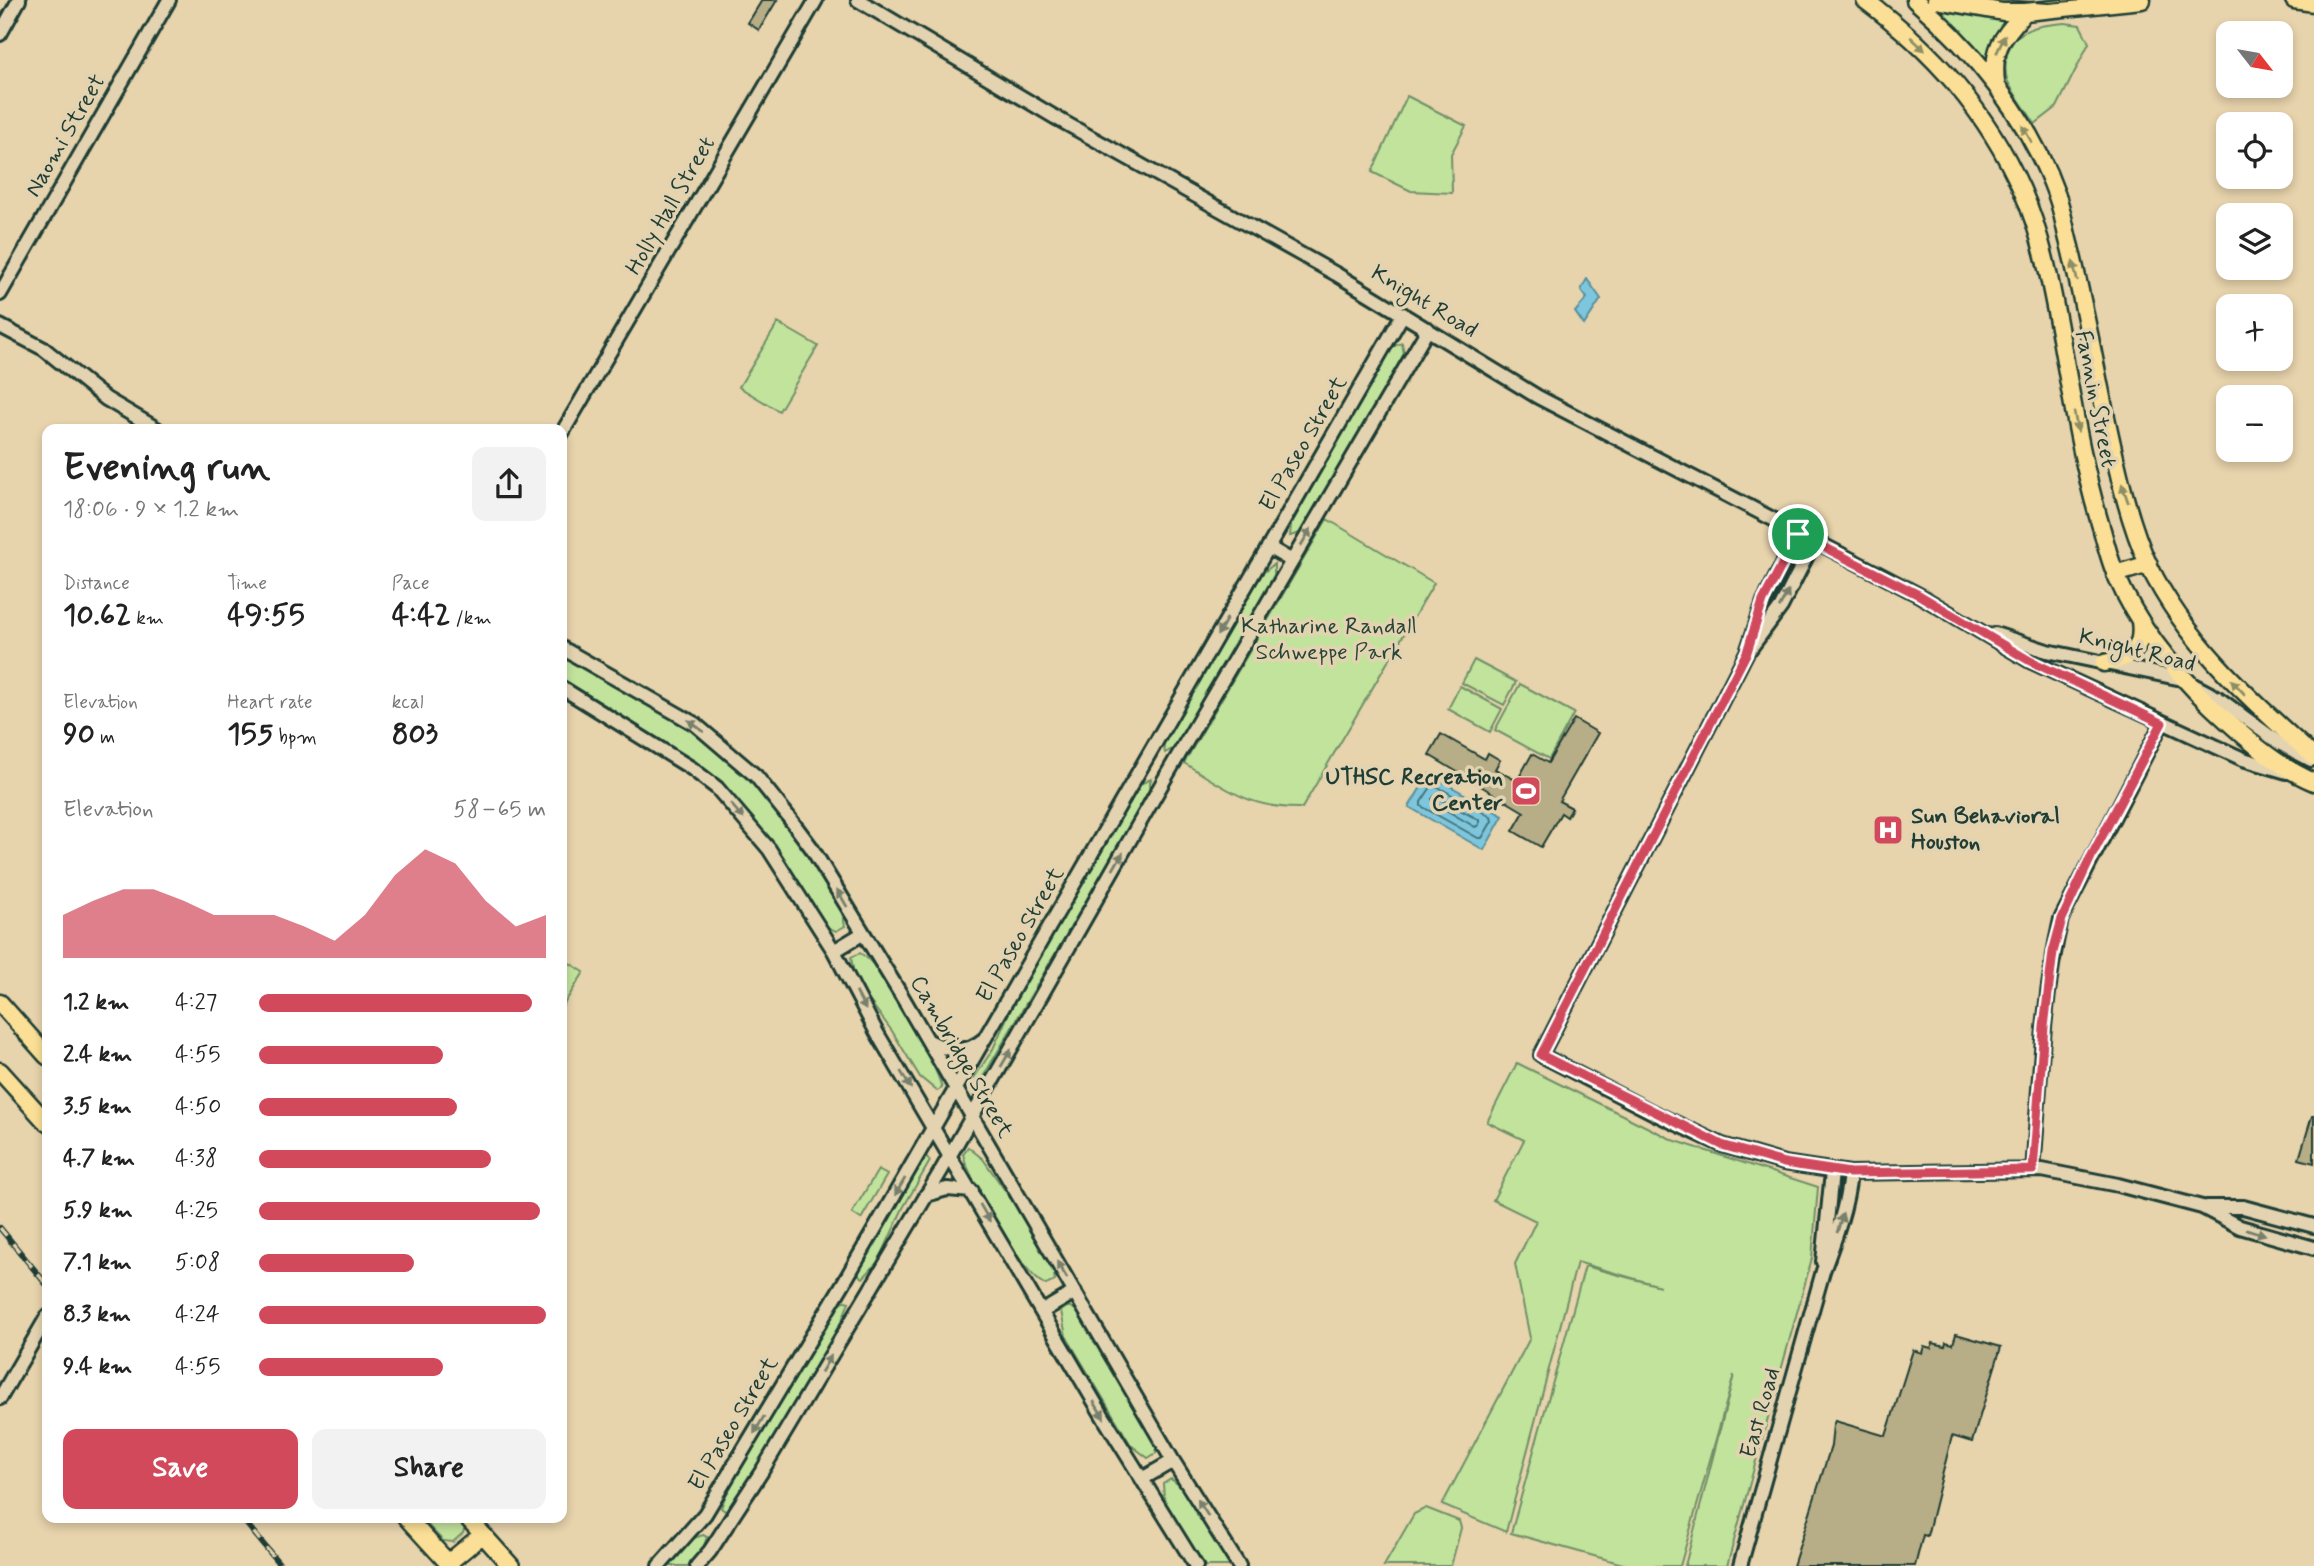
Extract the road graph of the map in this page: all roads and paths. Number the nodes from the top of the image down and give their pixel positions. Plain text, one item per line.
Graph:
1 (19, 0) edge
2 (169, 0) edge
3 (816, 0) edge
4 (858, 0) edge
5 (1865, 0) edge
6 (1915, 0) edge
7 (1936, 0) edge
8 (2142, 0) edge
9 (2294, 0) edge
10 (2314, 3) edge
11 (2025, 12) junction
12 (0, 34) edge
13 (1996, 83) junction
14 (0, 293) edge
15 (1403, 314) junction
16 (0, 326) edge
17 (1428, 329) junction
18 (148, 424) edge
19 (567, 424) edge
20 (1798, 534) junction
21 (1814, 542) junction
22 (1268, 547) junction
23 (1292, 561) junction
24 (2149, 564) junction
25 (2115, 574) junction
26 (2140, 621) junction
27 (1974, 628) junction
28 (567, 651) edge
29 (1747, 652) junction
30 (2104, 663) junction
31 (2182, 679) junction
32 (567, 691) edge
33 (2162, 723) junction
34 (1149, 756) junction
35 (2314, 759) edge
36 (1168, 773) junction
37 (2309, 780) edge
38 (862, 934) junction
39 (834, 951) junction
40 (0, 1003) edge
41 (990, 1032) junction
42 (928, 1041) junction
43 (42, 1050) edge
44 (0, 1072) edge
45 (956, 1090) junction
46 (42, 1118) edge
47 (972, 1118) junction
48 (934, 1128) junction
49 (951, 1154) junction
50 (2033, 1170) junction
51 (1832, 1172) junction
52 (1850, 1173) junction
53 (972, 1191) junction
54 (926, 1195) junction
55 (2202, 1207) junction
56 (2314, 1226) edge
57 (2314, 1248) edge
58 (1823, 1271) junction
59 (843, 1284) junction
60 (1075, 1292) junction
61 (865, 1297) junction
62 (1043, 1311) junction
63 (42, 1326) edge
64 (0, 1398) edge
65 (1173, 1461) junction
66 (1142, 1479) junction
67 (705, 1514) junction
68 (411, 1523) edge
69 (472, 1523) edge
70 (727, 1527) junction
71 (482, 1535) junction
72 (449, 1565) edge
73 (511, 1566) edge
74 (659, 1566) edge
75 (697, 1566) edge
76 (1196, 1566) edge
77 (1239, 1566) edge
78 (1740, 1566) edge

1 - 12 street
2 - 14 street, Naomi Street
3 - 19 street, Holly Hall Street
4 - 15 street, Knight Road
5 -> 25 main road, Fannin Street
6 - 13 main road, Fannin Street
7 - 11 main road
8 - 11 main road
9 - 10 main road
13 -> 11 main road
24 -> 13 main road, Fannin Street
15 - 17 street, Knight Road
15 - 22 street, El Paseo Street
16 - 18 street
17 - 20 street, Knight Road
23 -> 17 street, El Paseo Street
20 - 21 street, Knight Road
20 - 29 street
21 - 27 street, Knight Road
29 -> 21 street
22 - 23 street
22 -> 34 street, El Paseo Street
23 - 36 street, El Paseo Street
24 - 25 main road
35 -> 24 main road, Fannin Street
25 - 26 main road, Fannin Street
26 - 30 main road
26 - 31 main road, Fannin Street
27 - 30 street, Knight Road
27 - 33 street, Knight Road
38 -> 28 street, Cambridge Street
29 - 51 street
30 - 31 street, Knight Road
31 - 35 street, Knight Road
31 - 37 main road, Fannin Street
32 -> 39 street
33 - 37 street, Knight Road
33 - 50 street
34 - 36 street
34 - 41 street, El Paseo Street
47 -> 36 street, El Paseo Street
38 - 39 street
38 - 42 street, Cambridge Street
39 -> 48 street
40 - 43 main road
41 - 42 street
41 - 45 street, El Paseo Street
42 - 45 street, Cambridge Street
44 - 46 main road
45 - 47 street, Cambridge Street
45 - 48 street, El Paseo Street
47 - 49 street, El Paseo Street
60 -> 47 street, Cambridge Street
48 - 49 street
48 -> 59 street, El Paseo Street
49 - 53 street
49 - 54 street, El Paseo Street
50 - 52 street
50 - 55 street
51 - 52 street
51 - 58 street, East Road
58 -> 52 street, East Road
53 - 54 street
53 -> 62 street
54 - 61 street, El Paseo Street
55 - 56 street
55 -> 57 street
58 - 78 street, East Road
59 - 61 street
59 -> 67 street, El Paseo Street
60 - 62 street
60 - 65 street, Cambridge Street
70 -> 61 street, El Paseo Street
62 -> 66 street
63 - 64 street
65 - 66 street
77 -> 65 street, Cambridge Street
66 - 76 street
67 - 70 street
67 - 74 street, El Paseo Street
68 - 72 main road
69 - 71 main road
70 - 75 street, El Paseo Street
71 - 72 main road
71 - 73 main road

